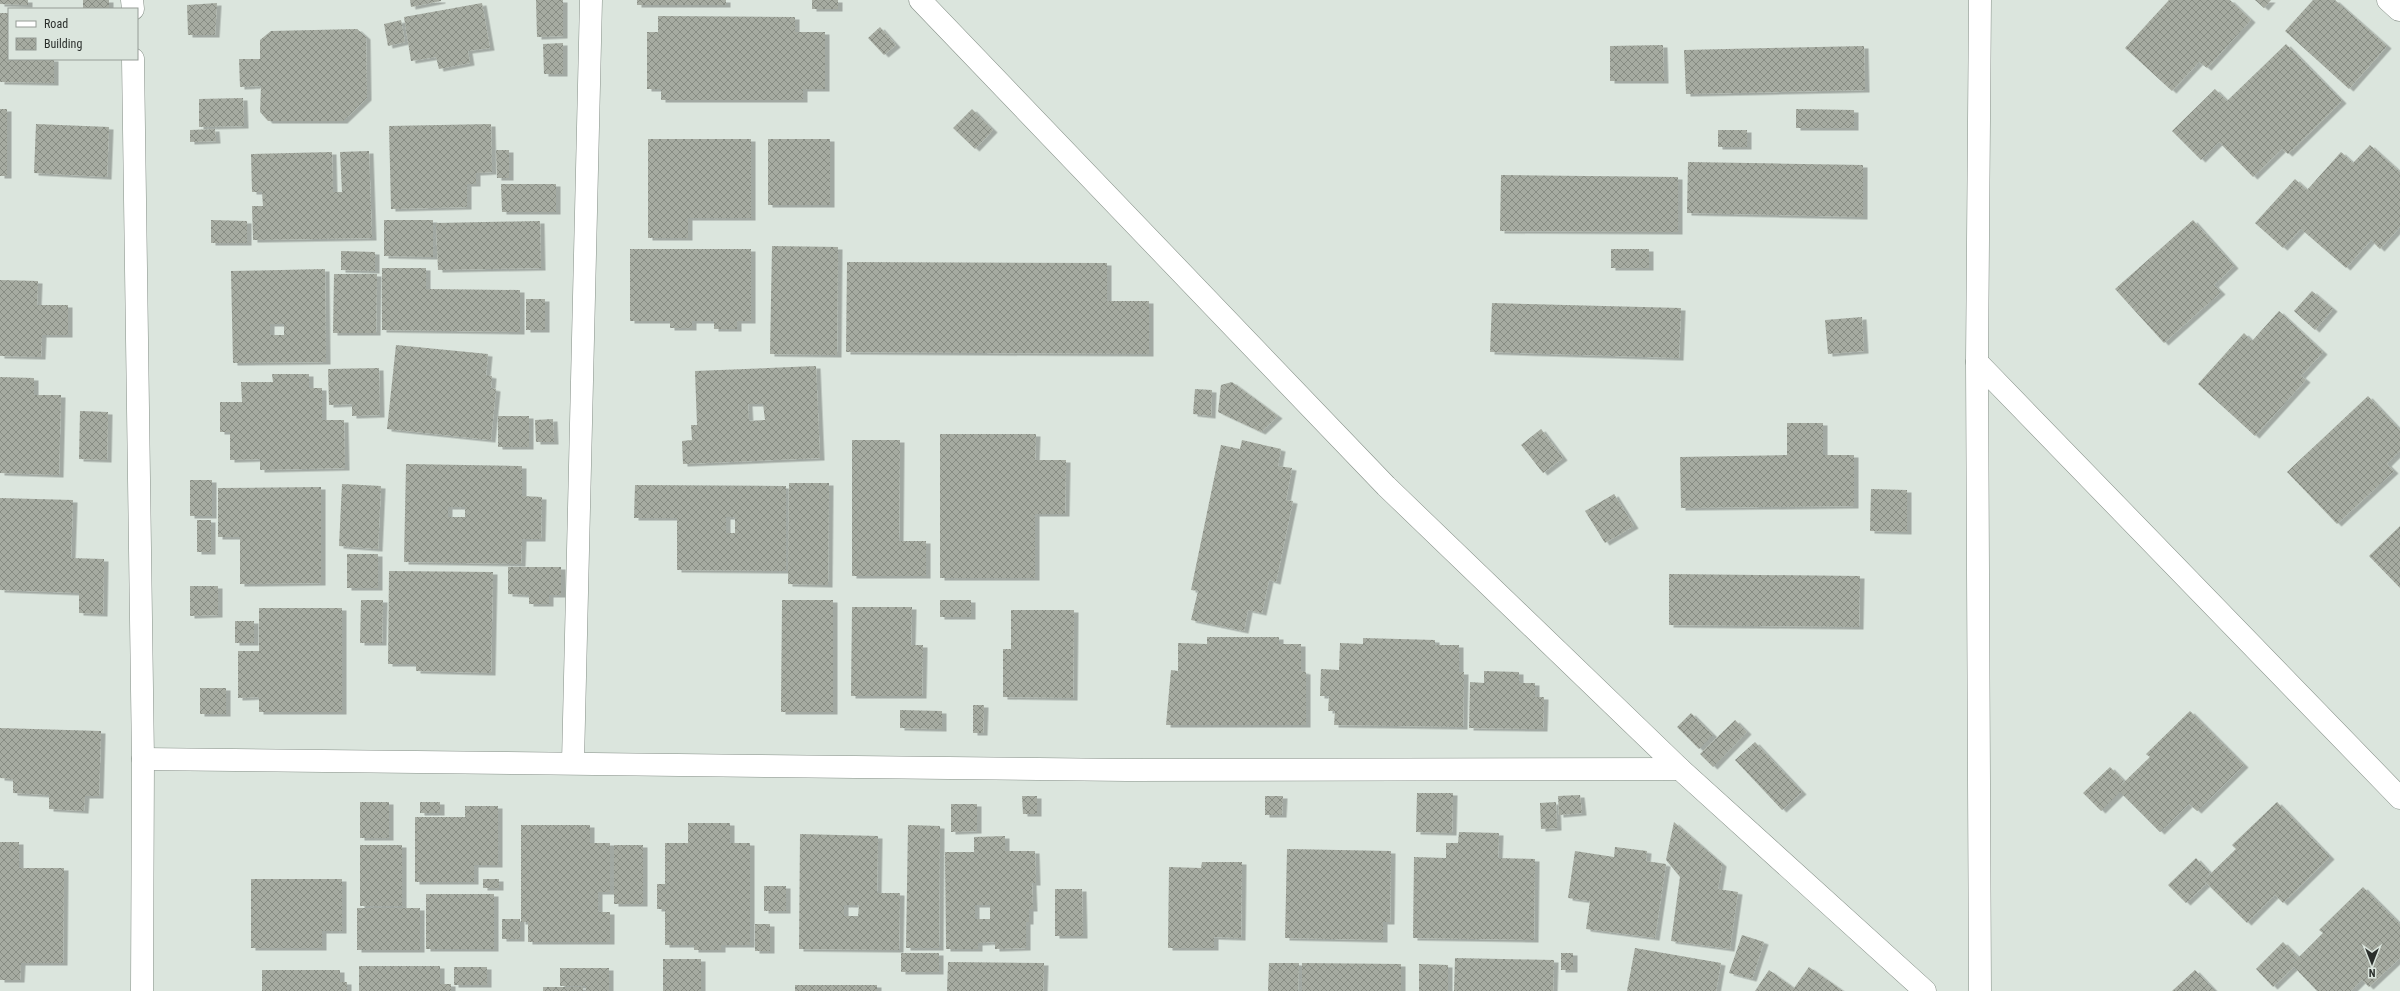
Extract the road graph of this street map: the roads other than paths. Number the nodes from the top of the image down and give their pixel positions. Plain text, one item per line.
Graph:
1 (591, 0) edge
2 (920, 0) edge
3 (1980, 0) edge
4 (133, 60) edge
5 (1977, 362) junction
6 (142, 759) junction
7 (573, 762) junction
8 (1680, 769) junction
9 (2400, 798) edge
10 (142, 991) edge
11 (1925, 991) edge
12 (1980, 991) edge

1 - 7 street
2 - 8 street
3 - 5 street
4 - 6 street
5 - 9 street
5 - 12 street
6 - 7 street
6 - 10 street
7 - 8 street
8 - 11 street

